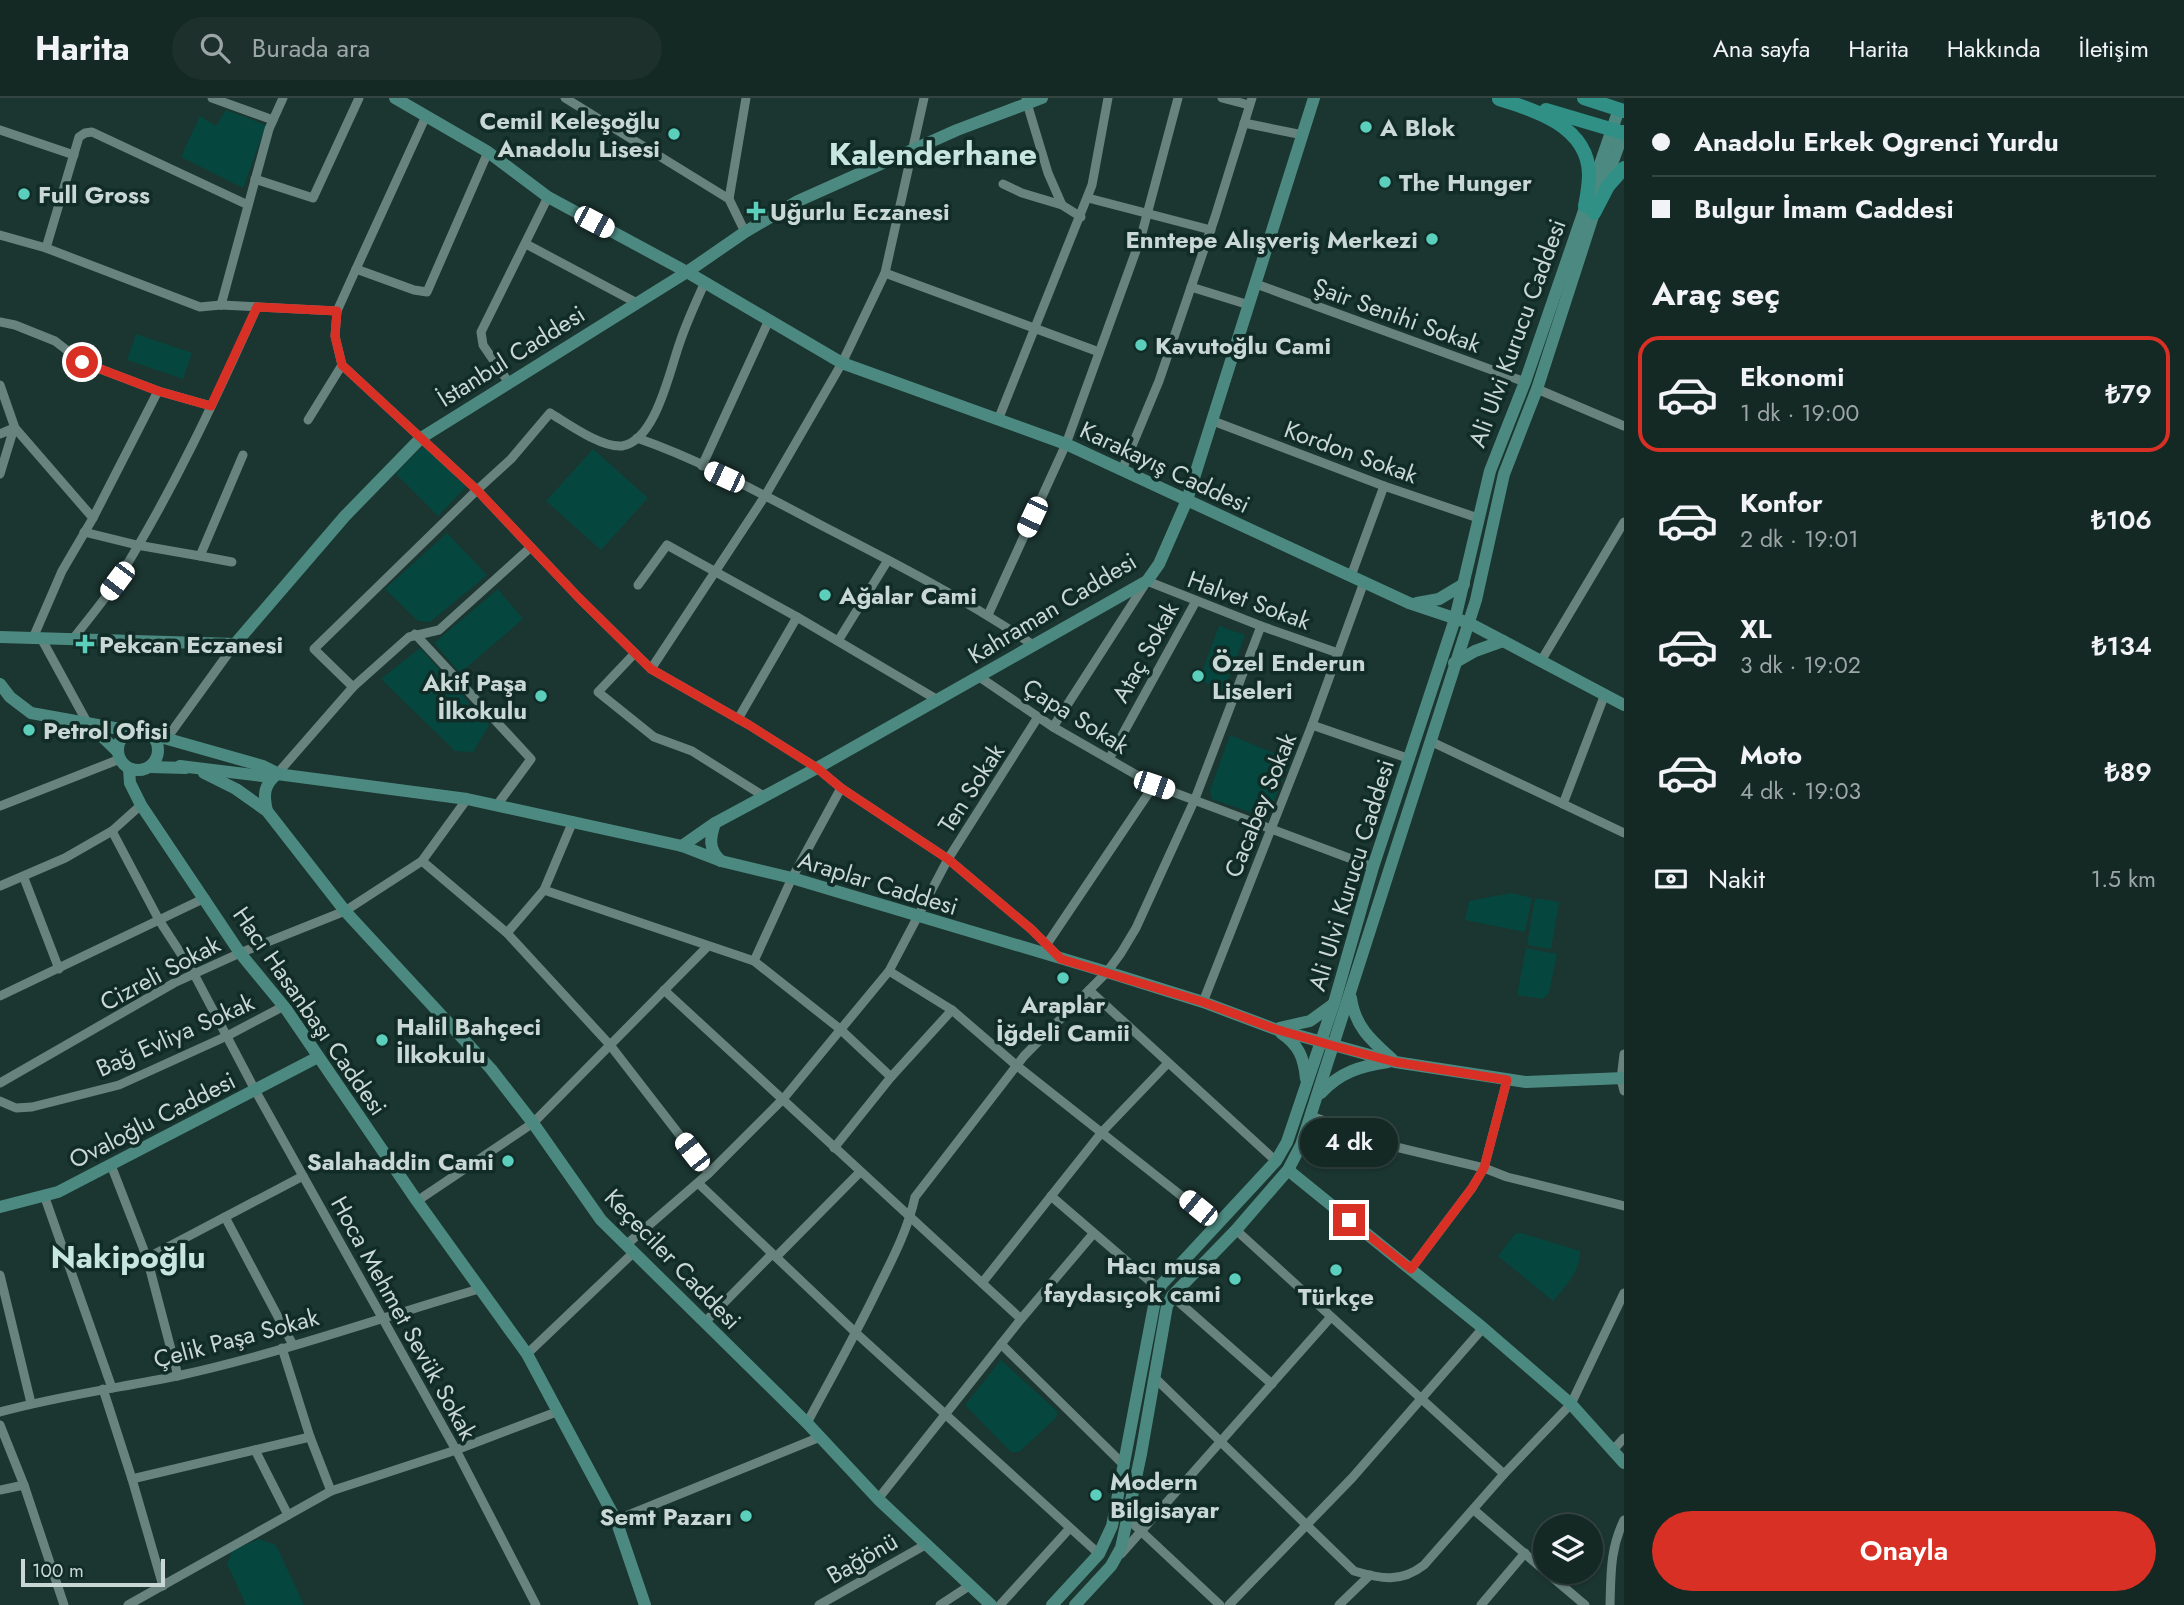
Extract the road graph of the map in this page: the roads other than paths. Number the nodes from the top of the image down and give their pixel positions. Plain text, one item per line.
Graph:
1 (284, 98) edge
2 (359, 98) edge
3 (395, 98) edge
4 (565, 98) edge
5 (746, 98) edge
6 (924, 98) edge
7 (1042, 98) edge
8 (1108, 98) edge
9 (1178, 98) edge
10 (1222, 98) edge
11 (1314, 98) edge
12 (1498, 98) edge
13 (1584, 98) edge
14 (219, 99) edge
15 (1026, 101) edge
16 (1250, 102) edge
17 (1622, 110) edge
18 (426, 116) junction
19 (273, 120) junction
20 (1244, 123) junction
21 (0, 130) edge
22 (1621, 131) edge
23 (1303, 135) junction
24 (913, 150) junction
25 (488, 152) junction
26 (74, 156) junction
27 (1624, 167) edge
28 (255, 179) junction
29 (1003, 184) dead end
30 (548, 197) junction
31 (1088, 198) junction
32 (729, 199) junction
33 (248, 205) junction
34 (1062, 205) junction
35 (1590, 210) junction
36 (1147, 212) junction
37 (1081, 217) junction
38 (1210, 230) junction
39 (746, 232) junction
40 (0, 235) edge
41 (526, 244) junction
42 (46, 248) junction
43 (356, 269) junction
44 (687, 272) junction
45 (885, 273) junction
46 (705, 282) junction
47 (1256, 284) junction
48 (1191, 287) junction
49 (635, 302) junction
50 (221, 305) junction
51 (1249, 305) junction
52 (257, 307) junction
53 (337, 311) junction
54 (769, 320) junction
55 (0, 322) edge
56 (1037, 328) junction
57 (1099, 352) junction
58 (842, 363) junction
59 (342, 365) junction
60 (509, 383) junction
61 (0, 385) edge
62 (1531, 386) junction
63 (158, 391) junction
64 (211, 406) junction
65 (308, 420) dead end
66 (998, 420) junction
67 (1213, 421) junction
68 (1624, 426) edge
69 (14, 428) junction
70 (0, 434) edge
71 (421, 438) junction
72 (637, 438) junction
73 (1066, 444) junction
74 (243, 454) dead end
75 (702, 466) junction
76 (1122, 470) junction
77 (0, 474) edge
78 (1384, 486) junction
79 (477, 490) junction
80 (765, 496) junction
81 (1187, 500) junction
82 (93, 518) junction
83 (1478, 518) junction
84 (1623, 528) edge
85 (84, 533) junction
86 (137, 545) junction
87 (531, 547) junction
88 (200, 556) junction
89 (888, 560) junction
90 (232, 562) dead end
91 (715, 572) junction
92 (1351, 576) junction
93 (1147, 581) junction
94 (1364, 582) junction
95 (1464, 584) junction
96 (638, 585) dead end
97 (1196, 601) junction
98 (1409, 603) junction
99 (988, 614) junction
100 (797, 617) junction
101 (1455, 619) junction
102 (1469, 623) junction
103 (1261, 626) junction
104 (415, 634) junction
105 (0, 636) edge
106 (37, 638) junction
107 (73, 639) junction
108 (838, 641) junction
109 (1503, 641) junction
110 (235, 644) junction
111 (1033, 645) junction
112 (635, 653) junction
113 (1338, 653) junction
114 (1541, 661) junction
115 (1454, 663) junction
116 (651, 669) junction
117 (978, 676) junction
118 (0, 684) edge
119 (353, 687) junction
120 (1605, 694) junction
121 (936, 699) junction
122 (1624, 705) edge
123 (1038, 717) junction
124 (737, 719) junction
125 (89, 724) junction
126 (1312, 725) junction
127 (1053, 727) junction
128 (131, 731) junction
129 (150, 734) junction
130 (167, 738) junction
131 (1430, 741) junction
132 (200, 748) junction
133 (1109, 759) junction
134 (1410, 759) junction
135 (122, 760) junction
136 (180, 766) junction
137 (150, 767) junction
138 (817, 768) junction
139 (237, 771) junction
140 (277, 774) junction
141 (1154, 785) junction
142 (841, 788) junction
143 (765, 797) junction
144 (467, 799) junction
145 (1195, 799) junction
146 (1563, 804) junction
147 (141, 805) junction
148 (497, 805) junction
149 (0, 806) edge
150 (267, 811) junction
151 (573, 821) junction
152 (715, 823) junction
153 (1271, 828) junction
154 (112, 831) junction
155 (1624, 833) edge
156 (682, 846) junction
157 (948, 859) junction
158 (422, 861) junction
159 (721, 861) junction
160 (1373, 867) junction
161 (24, 877) junction
162 (792, 878) junction
163 (0, 886) edge
164 (544, 890) junction
165 (205, 898) junction
166 (345, 911) junction
167 (916, 917) junction
168 (159, 920) junction
169 (507, 933) junction
170 (1047, 944) junction
171 (707, 947) junction
172 (240, 953) junction
173 (1061, 959) junction
174 (754, 961) junction
175 (59, 969) junction
176 (889, 971) junction
177 (1107, 972) junction
178 (194, 974) junction
179 (664, 990) junction
180 (1089, 990) junction
181 (1350, 995) junction
182 (0, 996) edge
183 (1203, 1002) junction
184 (1334, 1003) junction
185 (284, 1006) junction
186 (952, 1010) junction
187 (839, 1029) junction
188 (1275, 1029) junction
189 (226, 1036) junction
190 (1320, 1042) junction
191 (610, 1045) junction
192 (1334, 1046) junction
193 (1624, 1054) edge
194 (318, 1057) junction
195 (1395, 1062) junction
196 (1168, 1063) junction
197 (1016, 1065) junction
198 (891, 1077) junction
199 (1507, 1080) junction
200 (0, 1083) edge
201 (1306, 1083) junction
202 (1623, 1083) edge
203 (255, 1090) junction
204 (784, 1098) junction
205 (1317, 1098) junction
206 (0, 1101) edge
207 (1311, 1116) junction
208 (533, 1123) junction
209 (1102, 1132) junction
210 (834, 1148) junction
211 (1276, 1161) junction
212 (111, 1165) junction
213 (1484, 1168) junction
214 (1288, 1170) junction
215 (860, 1172) junction
216 (709, 1173) junction
217 (303, 1176) junction
218 (698, 1183) junction
219 (44, 1195) junction
220 (1051, 1196) junction
221 (417, 1201) junction
222 (1624, 1206) edge
223 (0, 1208) edge
224 (225, 1217) junction
225 (910, 1218) junction
226 (1217, 1224) junction
227 (1236, 1230) junction
228 (1093, 1234) junction
229 (629, 1249) junction
230 (774, 1255) junction
231 (147, 1258) junction
232 (1411, 1269) junction
233 (0, 1275) edge
234 (982, 1283) junction
235 (479, 1289) junction
236 (1159, 1289) junction
237 (1624, 1293) edge
238 (1171, 1296) junction
239 (381, 1317) junction
240 (1330, 1318) junction
241 (1021, 1319) junction
242 (704, 1322) junction
243 (1483, 1328) junction
244 (856, 1333) junction
245 (1001, 1344) junction
246 (293, 1345) junction
247 (282, 1348) junction
248 (527, 1354) junction
249 (178, 1376) junction
250 (1154, 1377) junction
251 (1272, 1384) junction
252 (107, 1389) junction
253 (1420, 1399) junction
254 (31, 1404) junction
255 (1571, 1404) junction
256 (559, 1411) junction
257 (0, 1412) edge
258 (944, 1414) junction
259 (807, 1423) junction
260 (0, 1425) edge
261 (310, 1437) junction
262 (820, 1437) junction
263 (1624, 1438) edge
264 (1221, 1441) junction
265 (255, 1450) junction
266 (456, 1450) junction
267 (1614, 1450) junction
268 (1624, 1463) edge
269 (1125, 1466) junction
270 (1504, 1474) junction
271 (132, 1479) junction
272 (24, 1485) junction
273 (0, 1490) edge
274 (331, 1491) junction
275 (878, 1499) junction
276 (1474, 1510) junction
277 (288, 1515) junction
278 (1128, 1519) junction
279 (616, 1520) junction
280 (1624, 1520) edge
281 (1307, 1525) junction
282 (1070, 1528) junction
283 (1142, 1531) junction
284 (925, 1545) junction
285 (1525, 1553) junction
286 (1099, 1555) junction
287 (1533, 1560) edge
288 (1111, 1566) junction
289 (1370, 1575) junction
290 (1561, 1584) edge
291 (163, 1586) junction
292 (969, 1586) junction
293 (64, 1605) edge
294 (128, 1605) edge
295 (536, 1605) edge
296 (645, 1605) edge
297 (819, 1605) edge
298 (940, 1605) edge
299 (991, 1605) edge
300 (1000, 1605) edge
301 (1052, 1605) edge
302 (1075, 1605) edge
303 (1220, 1605) edge
304 (1230, 1605) edge
305 (1339, 1605) edge
306 (1481, 1605) edge
307 (1586, 1605) edge
308 (1610, 1605) edge

1 - 19 street
2 - 28 street
3 - 18 street, Karakayış Caddesi
4 - 32 street
5 - 32 street
6 - 24 street
7 - 15 street, İstanbul Caddesi
8 - 31 street
9 - 36 street
10 - 16 street
11 - 23 street, Kahraman Caddesi
12 - 22 main road
12 - 35 main road
13 - 17 main road
14 - 19 street
15 - 24 street, İstanbul Caddesi
15 - 34 street
16 - 20 street
17 - 22 street, Ali Ulvi Kurucu Caddesi
18 - 25 street, Karakayış Caddesi
18 - 43 street
19 - 28 street
20 - 23 street
20 - 38 street
21 - 26 street
22 - 35 street, Ali Ulvi Kurucu Caddesi
23 - 47 street, Kahraman Caddesi
24 - 39 street, İstanbul Caddesi
24 - 45 street
25 - 30 street, Karakayış Caddesi
25 - 43 street
26 - 33 street
26 - 42 street
27 - 35 main road
28 - 33 street
29 - 34 street
30 - 41 street
30 - 44 street, Karakayış Caddesi
31 - 36 street
31 - 37 street
32 - 39 street
33 - 50 street
34 - 37 street
35 - 62 street, Ali Ulvi Kurucu Caddesi
36 - 38 street
36 - 57 street
37 - 56 street
38 - 48 street
39 - 44 street, İstanbul Caddesi
40 - 42 street
41 - 49 street
41 - 60 street
42 - 50 street
43 - 53 street
44 - 46 street, Karakayış Caddesi
44 - 49 street, İstanbul Caddesi
45 - 56 street
45 - 58 street
46 - 54 street, Karakayış Caddesi
46 - 72 street
47 - 51 street, Kahraman Caddesi
47 - 62 street, Şair Senihi Sokak
48 - 51 street
48 - 76 street
49 - 60 street, İstanbul Caddesi
50 - 52 street
51 - 67 street, Kahraman Caddesi
52 - 53 street
52 - 64 street
53 - 59 street
54 - 58 street, Karakayış Caddesi
54 - 75 street
55 - 63 street
56 - 57 street
56 - 66 street
57 - 73 street
58 - 66 street, Karakayış Caddesi
58 - 80 street
59 - 65 street
59 - 71 street
60 - 71 street, İstanbul Caddesi
61 - 69 street
62 - 68 street, Şair Senihi Sokak
62 - 83 street, Ali Ulvi Kurucu Caddesi
62 - 102 street, Ali Ulvi Kurucu Caddesi
63 - 64 street
63 - 82 street
64 - 86 street
66 - 73 street, Karakayış Caddesi
67 - 78 street, Kordon Sokak
67 - 81 street, Kahraman Caddesi
69 - 70 street
69 - 77 street
69 - 82 street
71 - 79 street
71 - 110 street, İstanbul Caddesi
72 - 75 street
72 - 79 street
73 - 76 street, Karakayış Caddesi
73 - 99 street
74 - 88 street
75 - 80 street
76 - 81 street, Karakayış Caddesi
78 - 83 street, Kordon Sokak
78 - 92 street
79 - 87 street
79 - 119 street
80 - 89 street
80 - 91 street
81 - 92 street, Karakayış Caddesi
81 - 93 street, Kahraman Caddesi
82 - 85 street
83 - 95 street, Ali Ulvi Kurucu Caddesi
84 - 114 street
85 - 86 street
85 - 106 street
86 - 88 street
86 - 107 street
87 - 104 street
87 - 112 street
88 - 90 street
89 - 99 street
89 - 108 street
91 - 96 street
91 - 100 street
91 - 116 street
92 - 94 street, Karakayış Caddesi
93 - 97 street, Halvet Sokak
93 - 111 street, Kahraman Caddesi
93 - 127 street
94 - 98 street, Karakayış Caddesi
94 - 113 street, Cacabey Sokak
95 - 98 street
95 - 101 street, Ali Ulvi Kurucu Caddesi
97 - 103 street, Halvet Sokak
97 - 133 street, Ataç Sokak
98 - 101 street, Karakayış Caddesi
99 - 111 street
100 - 108 street
100 - 124 street
101 - 102 street, Karakayış Caddesi
101 - 134 street, Ali Ulvi Kurucu Caddesi
102 - 109 street, Karakayış Caddesi
102 - 115 street, Ali Ulvi Kurucu Caddesi
103 - 113 street, Halvet Sokak
103 - 145 street
104 - 119 street
104 - 148 street
105 - 106 street
106 - 107 street
106 - 125 street
107 - 110 street
108 - 121 street
109 - 114 street, Karakayış Caddesi
109 - 115 street
110 - 130 street
111 - 117 street, Kahraman Caddesi
112 - 116 street
112 - 143 street
113 - 126 street, Cacabey Sokak
114 - 120 street, Karakayış Caddesi
115 - 131 street, Ali Ulvi Kurucu Caddesi
116 - 124 street
117 - 121 street, Kahraman Caddesi
117 - 123 street, Çapa Sokak
118 - 125 street
119 - 140 street
120 - 122 street, Karakayış Caddesi
120 - 146 street
121 - 138 street, Kahraman Caddesi
123 - 127 street, Çapa Sokak
123 - 157 street, Ten Sokak
124 - 138 street
125 - 128 street
125 - 135 street
126 - 134 street
126 - 153 street, Cacabey Sokak
127 - 133 street, Çapa Sokak
128 - 129 street
128 - 135 street
129 - 130 street, Araplar Caddesi
129 - 137 street
130 - 132 street, Araplar Caddesi
131 - 146 street
131 - 181 street, Ali Ulvi Kurucu Caddesi
132 - 139 street
132 - 140 street, Araplar Caddesi
133 - 141 street, Çapa Sokak
134 - 160 street, Ali Ulvi Kurucu Caddesi
135 - 137 street
135 - 147 street, Hacı Hasanbaşı Caddesi
135 - 149 street
136 - 137 street, Keçeciler Caddesi
136 - 139 street, Araplar Caddesi
136 - 150 street, Keçeciler Caddesi
138 - 142 street
138 - 143 street, Kahraman Caddesi
139 - 140 street, Araplar Caddesi
139 - 150 street
140 - 144 street, Araplar Caddesi
140 - 150 street
141 - 145 street, Çapa Sokak
141 - 170 street
142 - 157 street
142 - 162 street
143 - 152 street, Kahraman Caddesi
144 - 148 street, Araplar Caddesi
144 - 158 street, Cizreli Sokak
145 - 153 street, Çapa Sokak
145 - 177 street
146 - 155 street
147 - 154 street
147 - 165 street, Hacı Hasanbaşı Caddesi
148 - 151 street, Araplar Caddesi
150 - 166 street, Keçeciler Caddesi
151 - 156 street, Araplar Caddesi
151 - 164 street
152 - 156 street, Kahraman Caddesi
152 - 159 street
153 - 160 street, Çapa Sokak
153 - 183 street, Cacabey Sokak
154 - 161 street
154 - 168 street, Hoca Mehmet Sevük Sokak
156 - 159 street, Araplar Caddesi
157 - 167 street, Ten Sokak
157 - 170 street
158 - 166 street, Cizreli Sokak
158 - 169 street
159 - 162 street, Araplar Caddesi
160 - 184 street, Ali Ulvi Kurucu Caddesi
161 - 163 street
161 - 175 street
162 - 167 street, Araplar Caddesi
162 - 174 street
164 - 169 street
164 - 171 street
165 - 168 street
165 - 172 street, Hacı Hasanbaşı Caddesi
166 - 172 street, Cizreli Sokak
166 - 208 street, Keçeciler Caddesi
167 - 173 street, Araplar Caddesi
167 - 176 street, Ten Sokak
168 - 175 street
168 - 178 street, Hoca Mehmet Sevük Sokak
169 - 191 street
170 - 173 street
171 - 174 street
171 - 179 street
172 - 178 street, Cizreli Sokak
172 - 185 street, Hacı Hasanbaşı Caddesi
173 - 177 street, Araplar Caddesi
174 - 187 street
175 - 182 street
176 - 186 street
176 - 187 street, Ten Sokak
177 - 180 street
177 - 183 street, Araplar Caddesi
178 - 189 street, Hoca Mehmet Sevük Sokak
178 - 200 street, Cizreli Sokak
179 - 191 street
179 - 204 street
180 - 196 street
180 - 197 street
181 - 192 street, Ali Ulvi Kurucu Caddesi
181 - 195 street
183 - 188 street, Araplar Caddesi
184 - 188 street
184 - 190 street, Ali Ulvi Kurucu Caddesi
185 - 189 street, Bağ Evliya Sokak
185 - 194 street, Hacı Hasanbaşı Caddesi
186 - 197 street
186 - 198 street
187 - 198 street
187 - 204 street, Ten Sokak
188 - 190 street, Araplar Caddesi
188 - 201 street
189 - 203 street, Hoca Mehmet Sevük Sokak
189 - 206 street, Bağ Evliya Sokak
190 - 192 street, Araplar Caddesi
190 - 201 street, Ali Ulvi Kurucu Caddesi
191 - 208 street
191 - 216 street
192 - 195 street, Araplar Caddesi
192 - 205 street, Ali Ulvi Kurucu Caddesi
193 - 202 street
194 - 203 street, Ovaloğlu Caddesi
194 - 221 street, Hacı Hasanbaşı Caddesi
195 - 199 street, Araplar Caddesi
195 - 205 street
196 - 209 street
196 - 211 street
197 - 209 street
197 - 225 street
198 - 210 street
199 - 202 street, Araplar Caddesi
199 - 213 street
201 - 211 street, Ali Ulvi Kurucu Caddesi
203 - 212 street, Ovaloğlu Caddesi
203 - 217 street, Hoca Mehmet Sevük Sokak
204 - 210 street
204 - 216 street, Ten Sokak
205 - 207 street, Ali Ulvi Kurucu Caddesi
207 - 213 street
207 - 214 street, Ali Ulvi Kurucu Caddesi
208 - 221 street
208 - 229 street, Keçeciler Caddesi
209 - 220 street
209 - 226 street
210 - 215 street
211 - 226 street, Ali Ulvi Kurucu Caddesi
212 - 219 street, Ovaloğlu Caddesi
212 - 231 street
213 - 222 street
213 - 232 street
214 - 227 street, Ali Ulvi Kurucu Caddesi
214 - 232 street
215 - 225 street
215 - 230 street
216 - 218 street, Ten Sokak
217 - 224 street
217 - 239 street, Hoca Mehmet Sevük Sokak
218 - 229 street, Ten Sokak
218 - 230 street
219 - 223 street, Ovaloğlu Caddesi
219 - 252 street
220 - 228 street
220 - 234 street
221 - 235 street, Hacı Hasanbaşı Caddesi
224 - 231 street
224 - 246 street
225 - 234 street
225 - 244 street
226 - 236 street, Ali Ulvi Kurucu Caddesi
227 - 238 street, Ali Ulvi Kurucu Caddesi
227 - 240 street
228 - 236 street
228 - 241 street
229 - 242 street, Keçeciler Caddesi
229 - 248 street, Ten Sokak
230 - 242 street
230 - 244 street
231 - 249 street
232 - 243 street
233 - 254 street
234 - 241 street
235 - 239 street, Çelik Paşa Sokak
235 - 248 street, Hacı Hasanbaşı Caddesi
236 - 269 street, Ali Ulvi Kurucu Caddesi
237 - 255 street
238 - 250 street
238 - 251 street
239 - 246 street, Çelik Paşa Sokak
239 - 266 street, Hoca Mehmet Sevük Sokak
240 - 251 street
240 - 253 street
241 - 245 street
242 - 259 street, Keçeciler Caddesi
243 - 253 street
243 - 255 street
244 - 258 street
244 - 259 street
245 - 258 street
245 - 269 street
246 - 247 street, Çelik Paşa Sokak
247 - 249 street, Çelik Paşa Sokak
247 - 261 street
248 - 256 street, Hacı Hasanbaşı Caddesi
249 - 252 street, Çelik Paşa Sokak
250 - 264 street
250 - 278 street
251 - 264 street
252 - 254 street, Çelik Paşa Sokak
252 - 271 street
253 - 270 street
253 - 281 street
254 - 257 street, Çelik Paşa Sokak
255 - 267 street
255 - 270 street
256 - 266 street
256 - 279 street, Hacı Hasanbaşı Caddesi
258 - 275 street
258 - 282 street
259 - 262 street, Keçeciler Caddesi
260 - 272 street
261 - 265 street
261 - 274 street
262 - 275 street, Keçeciler Caddesi
262 - 279 street
263 - 267 street
264 - 281 street
264 - 283 street
265 - 271 street
265 - 277 street
266 - 274 street
266 - 295 street, Hoca Mehmet Sevük Sokak
267 - 268 street
269 - 286 street, Ali Ulvi Kurucu Caddesi
270 - 276 street
271 - 291 street
272 - 273 street
272 - 293 street
274 - 277 street
275 - 284 street, Keçeciler Caddesi
276 - 285 street
276 - 289 street
277 - 291 street
278 - 283 street
278 - 288 street
279 - 296 street, Hacı Hasanbaşı Caddesi
280 - 308 street
281 - 289 street
281 - 304 street
282 - 286 street
282 - 300 street
283 - 288 street
283 - 303 street
284 - 292 street, Keçeciler Caddesi
284 - 297 street, Bağönü
285 - 287 street
285 - 306 street
286 - 301 street, Ali Ulvi Kurucu Caddesi
288 - 302 street
289 - 305 street
290 - 307 street
291 - 294 street
292 - 298 street
292 - 299 street, Keçeciler Caddesi

